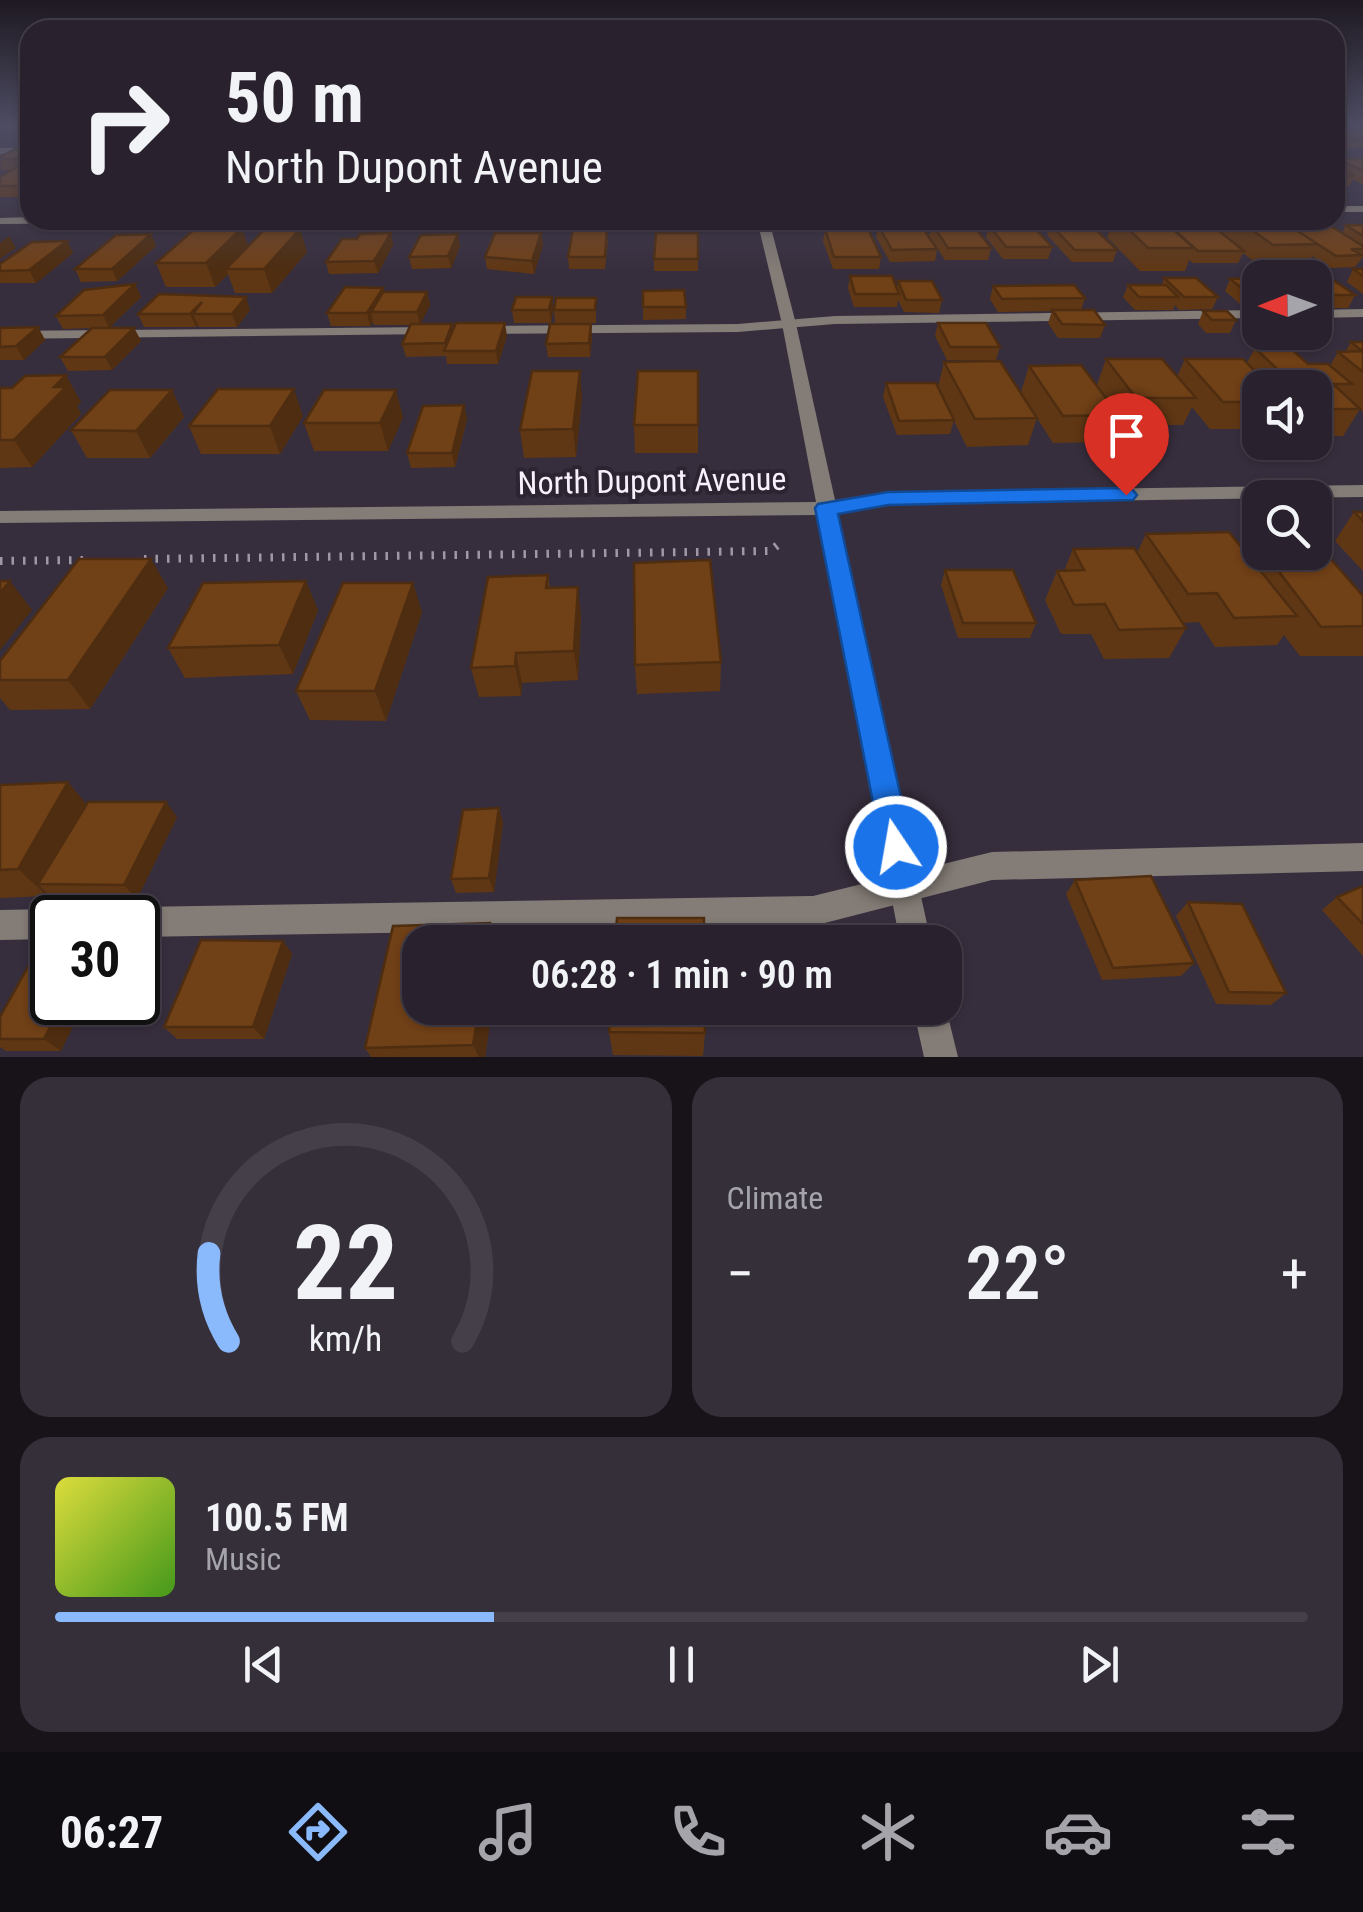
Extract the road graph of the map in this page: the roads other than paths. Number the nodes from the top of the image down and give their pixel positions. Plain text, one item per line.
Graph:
1 (766, 230) edge
2 (1363, 313) edge
3 (1242, 314) edge
4 (1332, 314) edge
5 (789, 324) junction
6 (0, 335) edge
7 (1363, 491) edge
8 (826, 508) junction
9 (0, 517) edge
10 (1363, 857) edge
11 (904, 886) junction
12 (160, 922) edge
13 (0, 924) edge
14 (30, 924) edge
15 (912, 925) edge
16 (934, 1025) edge
17 (941, 1057) edge

1 - 5 street
2 - 4 street
3 - 5 street
5 - 6 street
5 - 8 street
7 - 8 street, North Dupont Avenue
8 - 9 street, North Dupont Avenue
8 - 11 street
10 - 11 street
11 - 12 street
11 - 15 street
13 - 14 street
16 - 17 street

